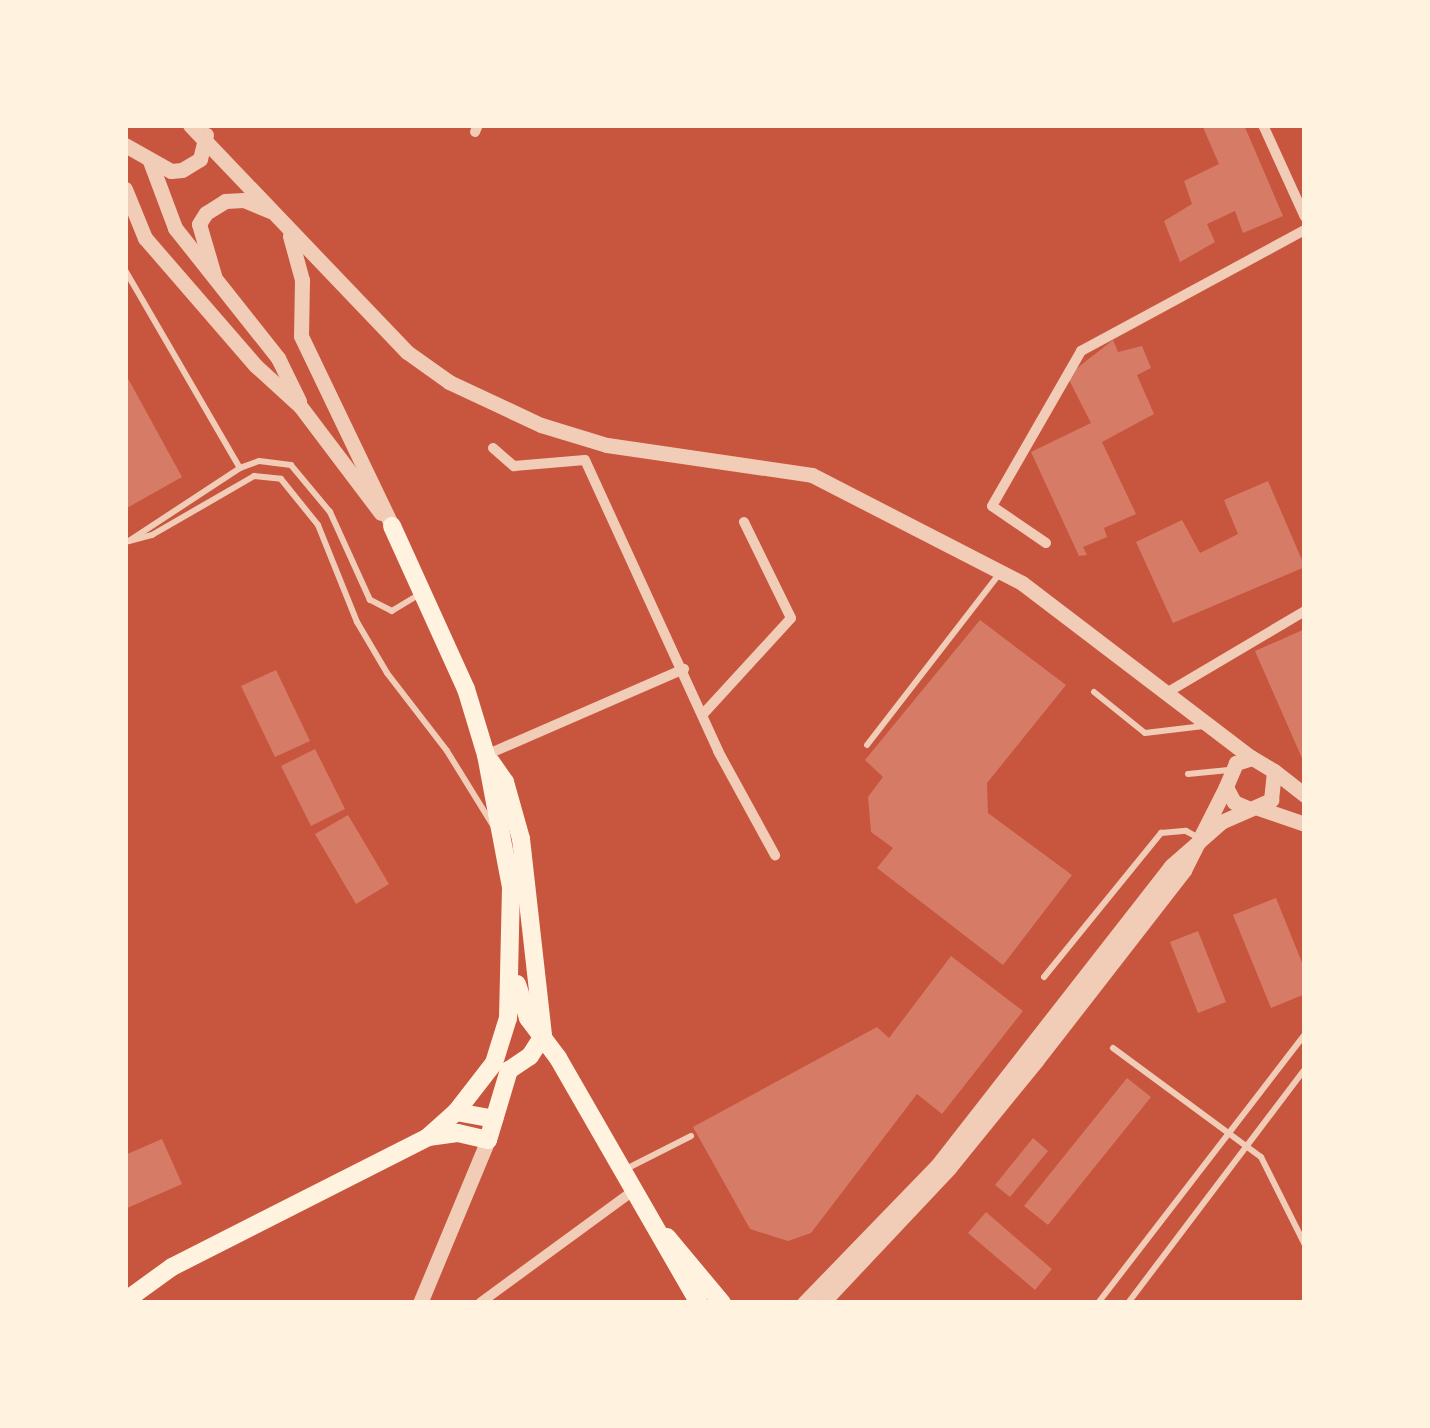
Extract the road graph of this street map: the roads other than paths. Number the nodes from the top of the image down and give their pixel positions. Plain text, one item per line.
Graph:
1 (190, 125) edge
2 (1262, 125) edge
3 (206, 132) edge
4 (125, 146) edge
5 (150, 160) junction
6 (125, 190) edge
7 (1305, 218) edge
8 (284, 222) junction
9 (1305, 230) edge
10 (125, 270) edge
11 (214, 275) junction
12 (300, 406) junction
13 (493, 448) dead end
14 (240, 468) junction
15 (744, 522) dead end
16 (392, 526) junction
17 (127, 542) edge
18 (1046, 543) dead end
19 (1001, 572) junction
20 (424, 589) junction
21 (1305, 611) edge
22 (684, 669) junction
23 (1094, 692) dead end
24 (1168, 692) junction
25 (704, 712) junction
26 (1210, 725) junction
27 (867, 745) dead end
28 (486, 755) junction
29 (1252, 758) junction
30 (1230, 770) junction
31 (1274, 771) junction
32 (1188, 774) dead end
33 (1226, 786) junction
34 (1305, 796) edge
35 (1254, 808) junction
36 (1305, 824) edge
37 (1200, 839) junction
38 (504, 844) junction
39 (775, 855) dead end
40 (514, 974) junction
41 (1044, 978) dead end
42 (1305, 1034) edge
43 (542, 1036) junction
44 (502, 1040) junction
45 (1112, 1048) dead end
46 (501, 1066) junction
47 (1305, 1069) edge
48 (456, 1112) junction
49 (494, 1119) junction
50 (1229, 1133) junction
51 (692, 1136) dead end
52 (428, 1138) junction
53 (488, 1140) junction
54 (1246, 1146) junction
55 (624, 1170) junction
56 (636, 1190) junction
57 (1305, 1245) edge
58 (712, 1300) edge
59 (813, 1300) edge
60 (125, 1301) edge
61 (419, 1303) edge
62 (480, 1303) edge
63 (738, 1303) edge
64 (786, 1303) edge
65 (1098, 1303) edge
66 (1128, 1303) edge

1 - 3 street
2 - 7 street
3 - 5 street
3 - 8 street
4 - 5 street
5 - 11 street
6 - 12 street
8 - 11 street
8 - 16 street
8 - 19 street
9 - 18 street
10 - 14 lane
11 - 12 street
12 - 16 street
13 - 22 street
14 - 17 lane
14 - 20 lane
15 - 25 street
16 - 20 main road
17 - 38 lane
19 - 24 street
19 - 27 lane
20 - 28 main road
21 - 24 street
22 - 25 street
22 - 28 street
23 - 26 lane
24 - 26 street
25 - 39 street
26 - 29 street
28 - 38 main road
28 - 43 main road
29 - 30 street
29 - 31 street
30 - 32 lane
30 - 33 street
31 - 34 street
31 - 35 street
33 - 35 street
33 - 37 street
35 - 36 street
35 - 37 street
37 - 41 lane
37 - 59 street
38 - 40 main road
40 - 43 main road
40 - 44 main road
42 - 50 lane
43 - 44 main road
43 - 46 main road
43 - 55 main road
44 - 46 main road
45 - 50 lane
46 - 48 main road
46 - 49 main road
47 - 54 lane
48 - 49 main road
48 - 52 main road
49 - 53 main road
50 - 54 lane
50 - 65 lane
51 - 55 lane
52 - 53 main road
52 - 60 main road
53 - 61 street
54 - 57 lane
54 - 66 lane
55 - 56 main road
56 - 58 main road
56 - 62 street
58 - 63 street
59 - 64 street

